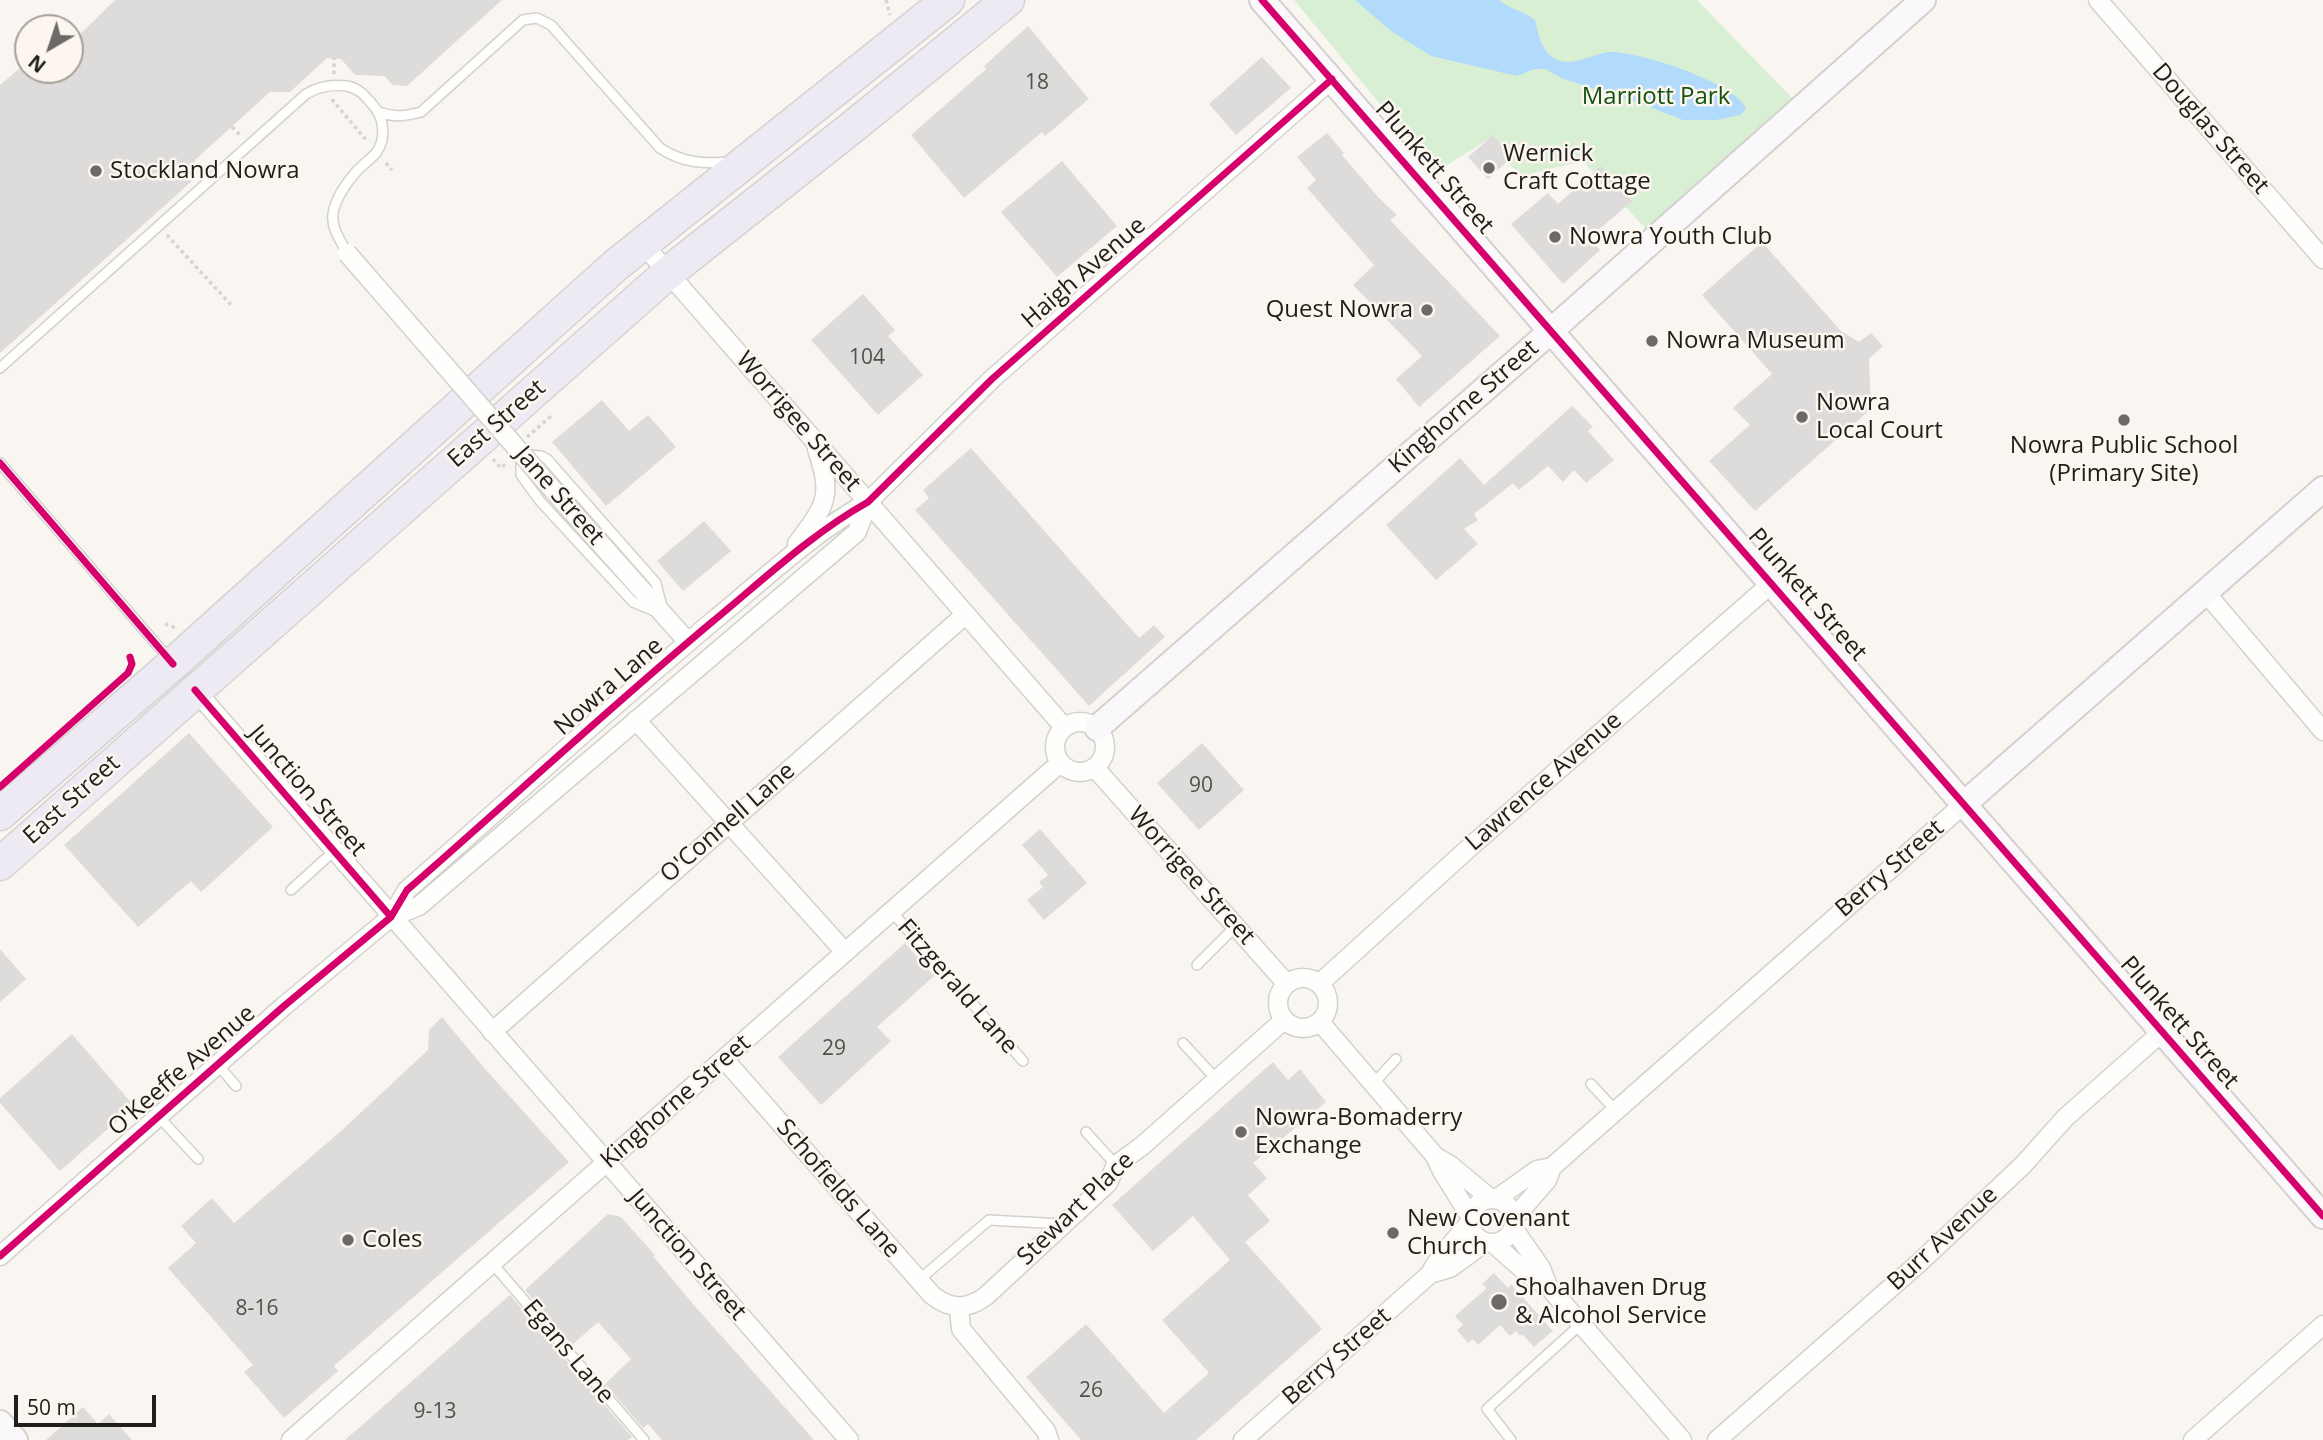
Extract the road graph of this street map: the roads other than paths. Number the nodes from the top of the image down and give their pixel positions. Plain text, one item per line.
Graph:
1 (948, 0) edge
2 (1008, 0) edge
3 (1262, 0) edge
4 (1923, 0) edge
5 (2098, 0) edge
6 (1332, 79) junction
7 (379, 111) junction
8 (745, 161) junction
9 (643, 244) junction
10 (347, 253) joint
11 (2323, 259) edge
12 (668, 273) junction
13 (1550, 332) junction
14 (0, 368) edge
15 (815, 441) junction
16 (0, 463) edge
17 (2323, 489) edge
18 (868, 502) junction
19 (785, 561) junction
20 (1771, 584) junction
21 (2206, 593) junction
22 (966, 614) junction
23 (664, 615) junction
24 (747, 626) junction
25 (688, 642) junction
26 (173, 664) junction
27 (195, 690) junction
28 (667, 693) junction
29 (636, 720) junction
30 (1064, 727) junction
31 (1097, 728) junction
32 (2323, 731) edge
33 (1060, 763) junction
34 (1095, 768) junction
35 (1964, 804) junction
36 (0, 814) edge
37 (729, 822) junction
38 (334, 851) junction
39 (0, 864) edge
40 (291, 890) dead end
41 (892, 912) junction
42 (391, 917) junction
43 (1236, 926) junction
44 (845, 952) junction
45 (1197, 965) dead end
46 (1286, 983) junction
47 (1319, 984) junction
48 (1284, 1020) junction
49 (1320, 1022) junction
50 (492, 1032) junction
51 (2162, 1032) junction
52 (1183, 1043) dead end
53 (724, 1059) junction
54 (1396, 1059) dead end
55 (1023, 1061) dead end
56 (218, 1065) junction
57 (1217, 1080) junction
58 (1591, 1084) dead end
59 (1372, 1085) junction
60 (236, 1086) dead end
61 (1616, 1111) junction
62 (159, 1117) junction
63 (1086, 1132) dead end
64 (1435, 1156) junction
65 (198, 1160) dead end
66 (607, 1162) junction
67 (1116, 1165) junction
68 (1552, 1167) junction
69 (1494, 1199) junction
70 (2323, 1216) edge
71 (1470, 1219) junction
72 (1514, 1223) junction
73 (1064, 1225) junction
74 (1489, 1242) junction
75 (0, 1256) edge
76 (492, 1263) junction
77 (1430, 1274) junction
78 (919, 1280) junction
79 (1548, 1286) junction
80 (959, 1308) junction
81 (1581, 1324) junction
82 (2323, 1325) edge
83 (0, 1423) edge
84 (15, 1440) edge
85 (291, 1440) edge
86 (644, 1440) edge
87 (849, 1440) edge
88 (1049, 1440) edge
89 (1243, 1440) edge
90 (1511, 1440) edge
91 (1682, 1440) edge
92 (1717, 1440) edge
93 (2193, 1440) edge

1 - 8 highway, East Street
2 - 12 highway, East Street
3 - 6 street, Plunkett Street
4 - 13 street, Kinghorne Street
5 - 11 street, Douglas Street
6 - 13 street, Plunkett Street
6 - 18 street, Haigh Avenue
7 - 8 lane
7 - 10 lane
7 - 14 lane
8 - 9 highway, East Street
9 - 12 street, Worrigee Street
9 - 26 highway, East Street
10 - 23 street, Jane Street, bridge
12 - 15 street, Worrigee Street
12 - 27 highway, East Street
13 - 20 street, Plunkett Street
13 - 31 street, Kinghorne Street
15 - 18 street, Worrigee Street
15 - 19 street, Nowra Lane
16 - 26 lane
17 - 21 street, Berry Street
18 - 19 street, Nowra Lane
18 - 22 street, Worrigee Street
18 - 24 street, Nowra Lane
19 - 25 street, Nowra Lane
20 - 35 street, Plunkett Street
20 - 47 street, Lawrence Avenue
21 - 32 street
21 - 35 street, Berry Street
22 - 30 street, Worrigee Street
22 - 37 street, O'Connell Lane
23 - 23 lane
23 - 25 street, Jane Street
24 - 25 street, Nowra Lane
24 - 28 street, Nowra Lane
25 - 28 street, Nowra Lane
25 - 42 street, Nowra Lane
26 - 36 highway, East Street
27 - 38 street, Junction Street
27 - 39 highway, East Street
28 - 29 street, Nowra Lane
29 - 37 street
29 - 42 street, Nowra Lane
30 - 31 street
30 - 33 street
31 - 34 street
33 - 34 street
33 - 41 street, Kinghorne Street
34 - 43 street, Worrigee Street
35 - 51 street, Plunkett Street
35 - 61 street, Berry Street
37 - 44 street
37 - 50 street, O'Connell Lane
38 - 40 lane
38 - 42 street, Junction Street
41 - 44 street, Kinghorne Street
41 - 55 lane, Fitzgerald Lane
42 - 50 street, Junction Street
42 - 56 street, O'Keeffe Avenue
43 - 45 lane
43 - 46 street, Worrigee Street
44 - 53 street, Kinghorne Street
46 - 47 street
46 - 48 street
47 - 49 street
48 - 49 street
48 - 57 street, Stewart Place
49 - 59 street
50 - 66 street, Junction Street
51 - 70 street, Plunkett Street
51 - 92 street, Burr Avenue
52 - 57 lane
53 - 66 street, Kinghorne Street
53 - 78 street, Schofields Lane
54 - 59 lane
56 - 60 lane
56 - 62 street, O'Keeffe Avenue
57 - 67 street, Stewart Place
58 - 61 lane
59 - 64 street
61 - 68 street, Berry Street
62 - 65 lane
62 - 75 street, O'Keeffe Avenue
63 - 67 lane
64 - 69 street
64 - 71 street
66 - 76 street, Kinghorne Street
66 - 87 street, Junction Street
67 - 73 street, Stewart Place
68 - 69 street, Berry Street
68 - 72 street, Berry Street
69 - 71 street
69 - 72 street
71 - 74 street
71 - 77 street, Berry Street
72 - 74 street
72 - 79 street
73 - 78 lane
73 - 80 street, Stewart Place
74 - 77 street, Berry Street
74 - 79 street
76 - 85 street, Kinghorne Street
76 - 86 lane, Egans Lane
77 - 89 street, Berry Street
78 - 80 street, Schofields Lane
79 - 81 street
80 - 88 street
81 - 90 lane
81 - 91 street
82 - 93 street
83 - 84 street

